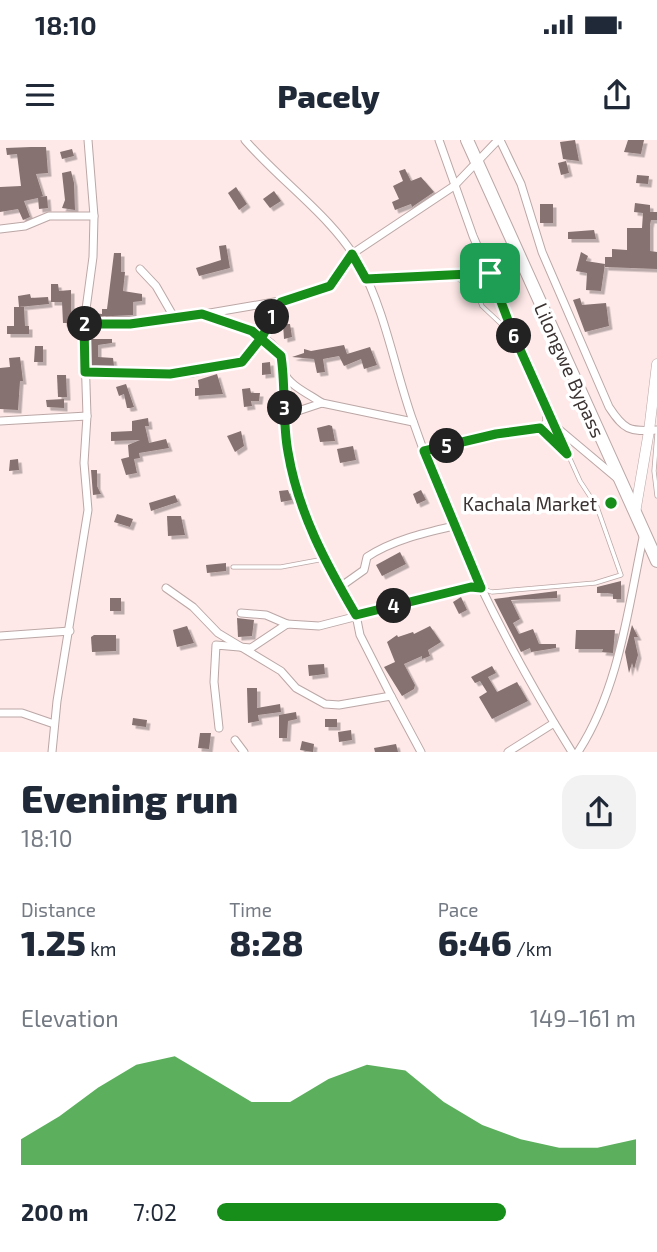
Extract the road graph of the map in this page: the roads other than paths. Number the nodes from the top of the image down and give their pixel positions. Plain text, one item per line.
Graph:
1 (89, 140) edge
2 (245, 140) edge
3 (439, 140) edge
4 (467, 140) edge
5 (499, 140) edge
6 (477, 163) junction
7 (454, 186) junction
8 (94, 216) junction
9 (0, 229) edge
10 (352, 254) junction
11 (140, 269) dead end
12 (490, 273) junction
13 (451, 275) junction
14 (366, 279) junction
15 (281, 302) junction
16 (202, 314) junction
17 (175, 318) junction
18 (84, 324) junction
19 (514, 336) junction
20 (262, 337) junction
21 (657, 364) edge
22 (85, 372) junction
23 (284, 374) junction
24 (544, 402) junction
25 (322, 403) junction
26 (286, 415) junction
27 (88, 416) junction
28 (0, 421) edge
29 (413, 422) junction
30 (556, 427) junction
31 (540, 428) junction
32 (654, 432) edge
33 (424, 451) junction
34 (567, 454) junction
35 (621, 482) junction
36 (657, 496) edge
37 (635, 513) junction
38 (454, 526) junction
39 (644, 532) junction
40 (324, 559) junction
41 (657, 561) edge
42 (233, 567) dead end
43 (340, 587) junction
44 (166, 588) dead end
45 (481, 588) junction
46 (240, 613) dead end
47 (356, 615) junction
48 (287, 624) junction
49 (70, 631) junction
50 (0, 636) edge
51 (238, 647) junction
52 (391, 696) junction
53 (0, 713) edge
54 (554, 723) junction
55 (54, 724) junction
56 (219, 728) dead end
57 (235, 740) dead end
58 (52, 751) edge
59 (244, 751) edge
60 (421, 751) edge
61 (508, 751) edge
62 (572, 751) edge
63 (578, 751) edge

1 - 8 street
2 - 10 street
3 - 7 street
4 - 6 main road, Lilongwe Bypass
5 - 6 street
5 - 32 street
6 - 7 street
6 - 35 main road, Lilongwe Bypass
7 - 10 street
7 - 12 street
8 - 9 street
8 - 18 street
10 - 14 street
10 - 15 street
11 - 17 street
12 - 13 lane
12 - 19 street
13 - 14 lane
13 - 19 lane
14 - 29 street
15 - 16 street
15 - 20 street
16 - 17 street
16 - 20 street
17 - 18 street
18 - 22 street
19 - 24 street
20 - 22 street
20 - 23 street
21 - 32 street
22 - 27 street
23 - 25 street
23 - 26 street
24 - 30 street
24 - 31 lane
25 - 26 street
25 - 29 street
26 - 40 street
27 - 28 street
27 - 49 street
29 - 33 street
30 - 34 lane
30 - 35 street
31 - 33 lane
31 - 34 lane
32 - 36 lane
32 - 37 street
33 - 38 street
34 - 45 lane
35 - 37 main road, Lilongwe Bypass
37 - 39 main road, Lilongwe Bypass
38 - 43 street
38 - 45 street
39 - 41 main road, Lilongwe Bypass
39 - 63 street
40 - 42 lane
40 - 43 street
43 - 47 street
44 - 51 street
45 - 47 street
45 - 54 street
46 - 48 street
47 - 48 street
47 - 52 street
48 - 51 street
49 - 50 street
49 - 55 street
51 - 52 street
51 - 56 street
52 - 60 street
53 - 55 street
54 - 61 street
54 - 62 street
55 - 58 street
57 - 59 street

